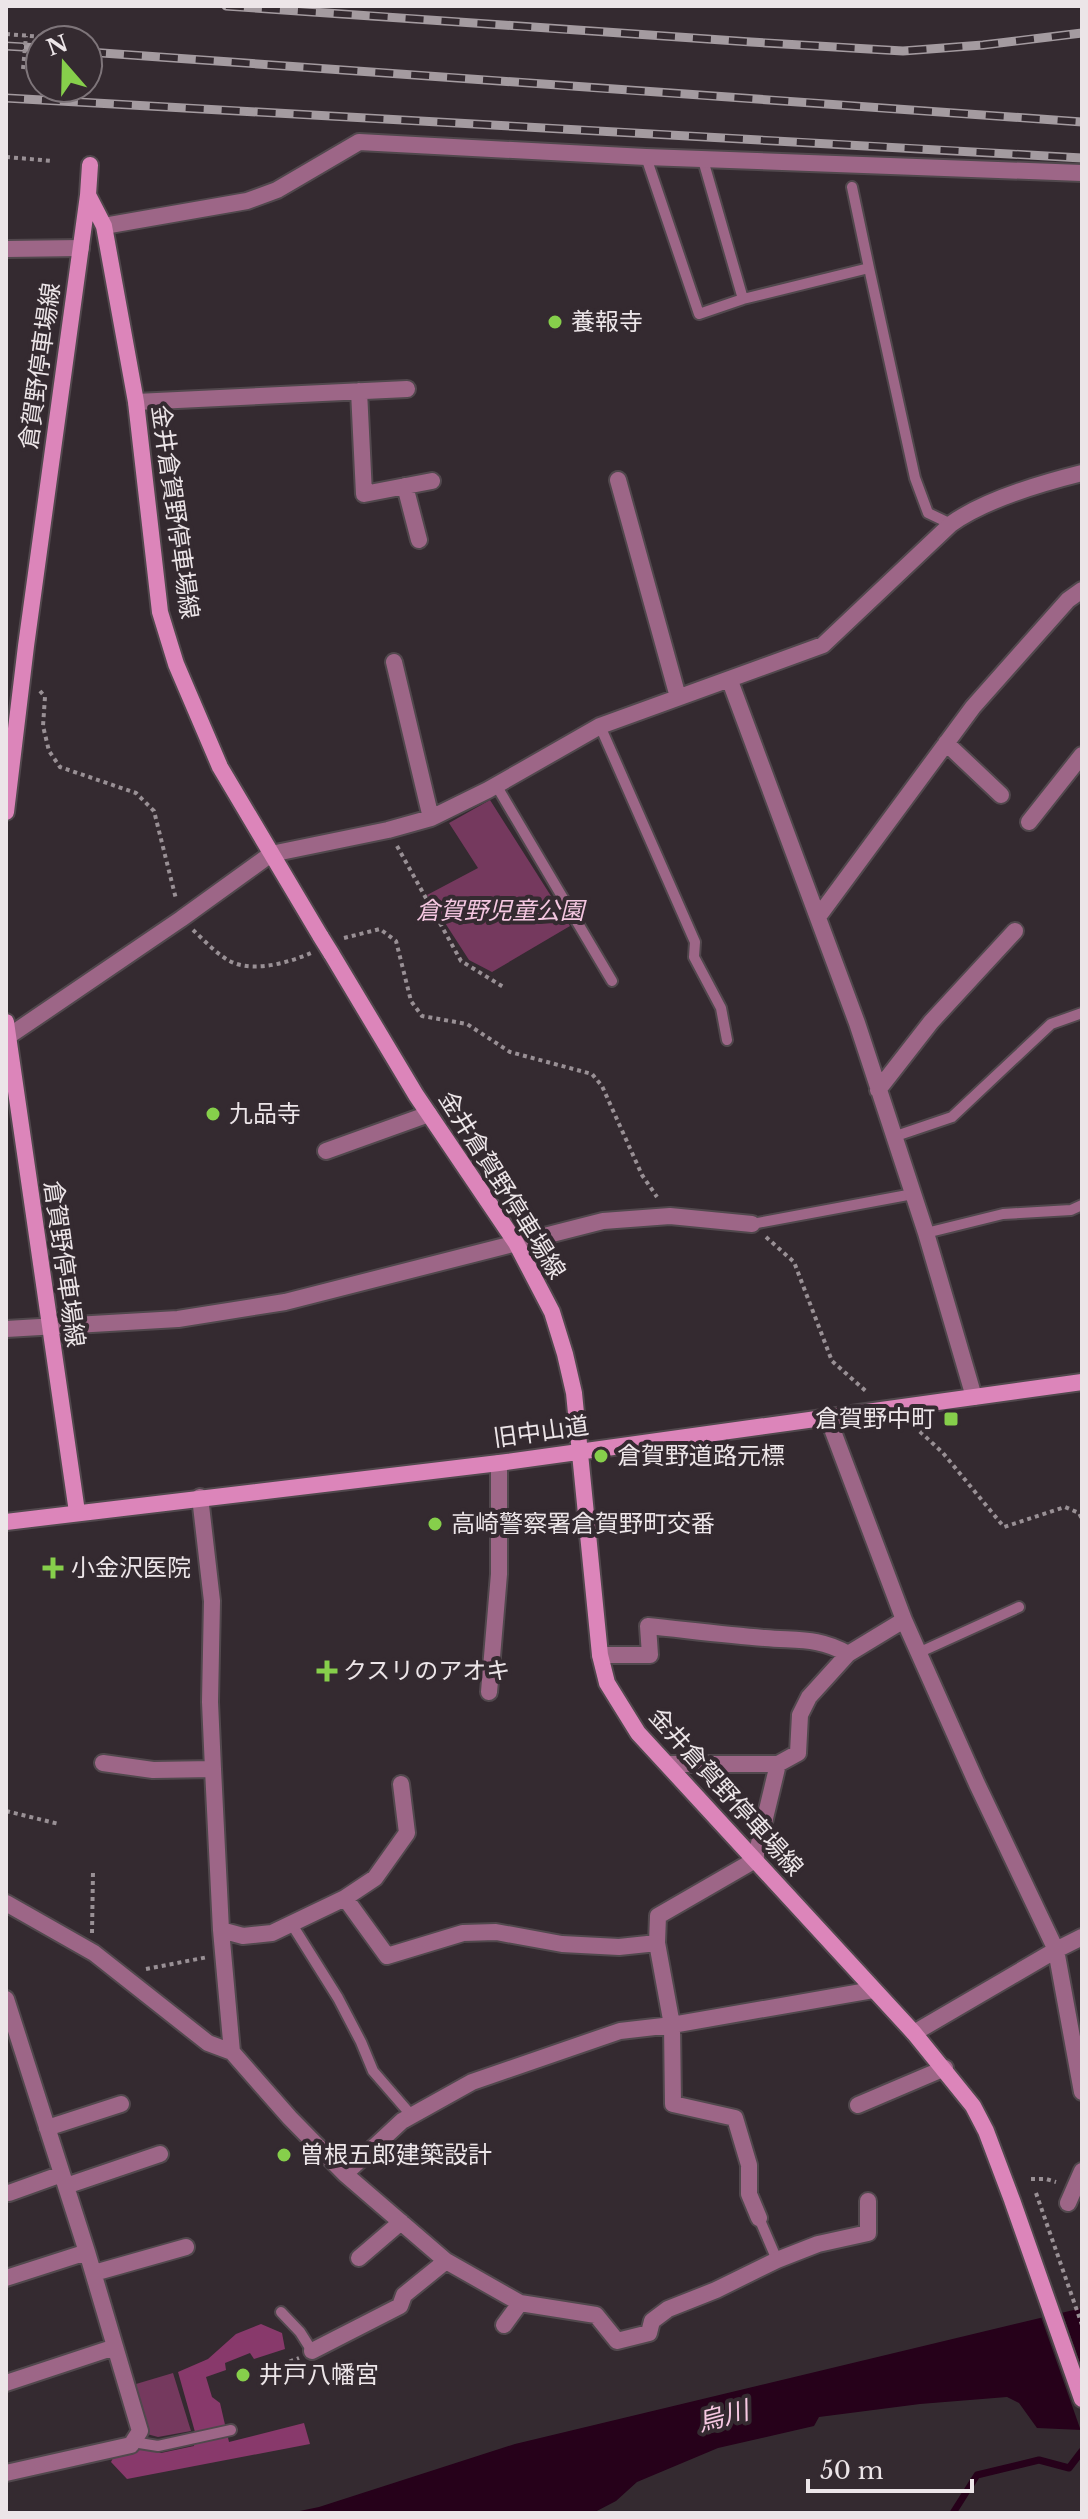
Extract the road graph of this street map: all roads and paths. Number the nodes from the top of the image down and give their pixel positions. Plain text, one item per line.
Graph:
1 (24, 58) edge
2 (23, 69) dead end
3 (6, 157) edge
4 (646, 157) junction
5 (703, 160) junction
6 (53, 161) dead end
7 (90, 165) dead end
8 (1082, 173) edge
9 (852, 187) dead end
10 (88, 195) junction
11 (104, 226) junction
12 (81, 248) junction
13 (6, 249) edge
14 (869, 268) junction
15 (743, 299) junction
16 (407, 389) dead end
17 (359, 391) junction
18 (136, 402) junction
19 (1082, 473) edge
20 (618, 480) dead end
21 (432, 481) dead end
22 (405, 486) junction
23 (951, 524) junction
24 (419, 540) dead end
25 (1082, 590) edge
26 (394, 662) dead end
27 (730, 681) junction
28 (36, 688) dead end
29 (678, 697) junction
30 (600, 726) junction
31 (946, 743) junction
32 (1082, 755) edge
33 (7, 784) edge
34 (496, 785) junction
35 (1001, 795) dead end
36 (6, 812) edge
37 (431, 818) junction
38 (1029, 822) dead end
39 (388, 830) junction
40 (271, 854) junction
41 (818, 917) junction
42 (181, 919) junction
43 (1015, 931) dead end
44 (326, 946) junction
45 (612, 981) dead end
46 (505, 988) dead end
47 (1082, 1013) edge
48 (6, 1032) edge
49 (727, 1040) dead end
50 (878, 1090) junction
51 (429, 1114) junction
52 (893, 1137) junction
53 (326, 1151) dead end
54 (913, 1194) junction
55 (1082, 1205) edge
56 (670, 1216) junction
57 (752, 1224) junction
58 (926, 1233) junction
59 (516, 1243) junction
60 (49, 1325) junction
61 (6, 1329) edge
62 (1082, 1382) edge
63 (870, 1395) dead end
64 (974, 1397) junction
65 (828, 1418) junction
66 (914, 1426) dead end
67 (578, 1451) junction
68 (499, 1463) junction
69 (200, 1497) junction
70 (77, 1512) junction
71 (1082, 1519) edge
72 (6, 1522) edge
73 (1019, 1607) dead end
74 (904, 1620) junction
75 (918, 1653) junction
76 (848, 1654) junction
77 (600, 1655) junction
78 (489, 1692) dead end
79 (103, 1763) dead end
80 (669, 1764) junction
81 (778, 1764) junction
82 (213, 1769) junction
83 (401, 1784) dead end
84 (6, 1811) edge
85 (59, 1824) dead end
86 (755, 1860) junction
87 (93, 1872) dead end
88 (345, 1898) junction
89 (6, 1903) edge
90 (291, 1923) junction
91 (221, 1930) junction
92 (1082, 1937) edge
93 (657, 1943) junction
94 (1056, 1950) junction
95 (92, 1952) junction
96 (223, 1954) junction
97 (124, 1977) junction
98 (873, 1990) junction
99 (6, 1999) edge
100 (672, 2025) junction
101 (914, 2033) junction
102 (11, 2034) edge
103 (232, 2052) junction
104 (945, 2068) junction
105 (1082, 2092) edge
106 (121, 2104) dead end
107 (858, 2105) dead end
108 (412, 2116) junction
109 (47, 2128) junction
110 (160, 2154) dead end
111 (1082, 2171) edge
112 (345, 2174) junction
113 (1031, 2179) dead end
114 (64, 2180) junction
115 (9, 2193) dead end
116 (1036, 2193) dead end
117 (1071, 2195) joint
118 (868, 2201) dead end
119 (759, 2218) joint
120 (401, 2222) junction
121 (186, 2247) dead end
122 (87, 2252) junction
123 (359, 2258) dead end
124 (777, 2260) junction
125 (446, 2261) junction
126 (94, 2273) junction
127 (6, 2278) edge
128 (520, 2303) junction
129 (281, 2312) dead end
130 (504, 2325) dead end
131 (1082, 2325) edge
132 (115, 2347) junction
133 (312, 2351) junction
134 (267, 2370) dead end
135 (6, 2383) edge
136 (1082, 2399) edge
137 (231, 2430) dead end
138 (133, 2442) junction
139 (6, 2473) edge

1 - 2 path, bridge
3 - 6 path
4 - 5 street
4 - 11 street
4 - 15 lane
5 - 8 street
5 - 15 lane
7 - 10 main road, 倉賀野停車場線
9 - 14 lane
10 - 11 main road, 金井倉賀野停車場線
10 - 12 main road, 倉賀野停車場線
11 - 18 main road, 金井倉賀野停車場線
12 - 13 street
12 - 33 main road, 倉賀野停車場線
14 - 15 lane
14 - 23 lane
16 - 17 street
17 - 18 street
17 - 22 street
18 - 40 main road, 金井倉賀野停車場線
19 - 23 street
20 - 29 street
21 - 22 street
22 - 24 street
23 - 27 street
25 - 31 street
26 - 37 street
27 - 29 street
27 - 41 street
28 - 42 path
29 - 30 street
30 - 34 street
30 - 49 lane
31 - 35 street
31 - 41 street
32 - 38 street
33 - 36 main road, 倉賀野停車場線
34 - 37 street
34 - 45 lane
37 - 39 street
39 - 40 street
39 - 46 path
40 - 42 street
40 - 44 main road, 金井倉賀野停車場線
41 - 50 street
42 - 44 path
42 - 48 street
43 - 50 street
44 - 51 main road, 金井倉賀野停車場線
44 - 56 path
47 - 52 lane
48 - 60 main road, 倉賀野停車場線
50 - 52 street
51 - 53 street
51 - 59 main road, 金井倉賀野停車場線
52 - 54 street
54 - 57 lane
54 - 58 street
55 - 58 lane
56 - 57 street
56 - 59 street
57 - 63 path
58 - 64 street
59 - 60 street
59 - 67 main road, 金井倉賀野停車場線
60 - 61 street
60 - 70 main road, 倉賀野停車場線
62 - 64 main road, 旧中山道
64 - 65 main road, 旧中山道
65 - 67 main road, 旧中山道
65 - 74 street
66 - 71 path
67 - 68 main road, 旧中山道
67 - 77 main road, 金井倉賀野停車場線
68 - 69 main road, 旧中山道
68 - 78 street
69 - 70 main road, 旧中山道
69 - 82 street
70 - 72 main road, 旧中山道
73 - 75 lane
74 - 75 street
74 - 76 street
75 - 94 street
76 - 77 street
76 - 81 street
77 - 80 main road, 金井倉賀野停車場線
79 - 82 street
80 - 81 street
80 - 86 main road, 金井倉賀野停車場線
81 - 86 street
82 - 91 street
83 - 88 street
84 - 85 path
86 - 93 street
86 - 98 main road, 金井倉賀野停車場線
87 - 95 path
88 - 90 street
88 - 93 street
89 - 95 street
90 - 91 street
90 - 108 lane
91 - 96 street
92 - 94 street
93 - 100 street
94 - 101 street
94 - 105 street
95 - 97 street
96 - 97 path
96 - 103 street
97 - 103 street
98 - 100 street
98 - 101 main road, 金井倉賀野停車場線
99 - 102 street
100 - 108 street
100 - 119 street
101 - 104 main road, 金井倉賀野停車場線
102 - 109 street
103 - 112 street
104 - 107 street
104 - 136 main road, 金井倉賀野停車場線
106 - 109 street
108 - 112 street
109 - 114 street
110 - 114 street
111 - 117 street
112 - 120 street
113 - 117 path
114 - 115 street
114 - 122 street
116 - 131 path
118 - 124 street
119 - 124 lane
120 - 123 street
120 - 125 street
121 - 126 street
122 - 126 street
122 - 127 street
124 - 128 street
125 - 128 street
125 - 133 street
126 - 132 street
128 - 130 street
129 - 133 lane
132 - 135 street
132 - 138 street
133 - 134 path
137 - 138 lane
138 - 139 street

